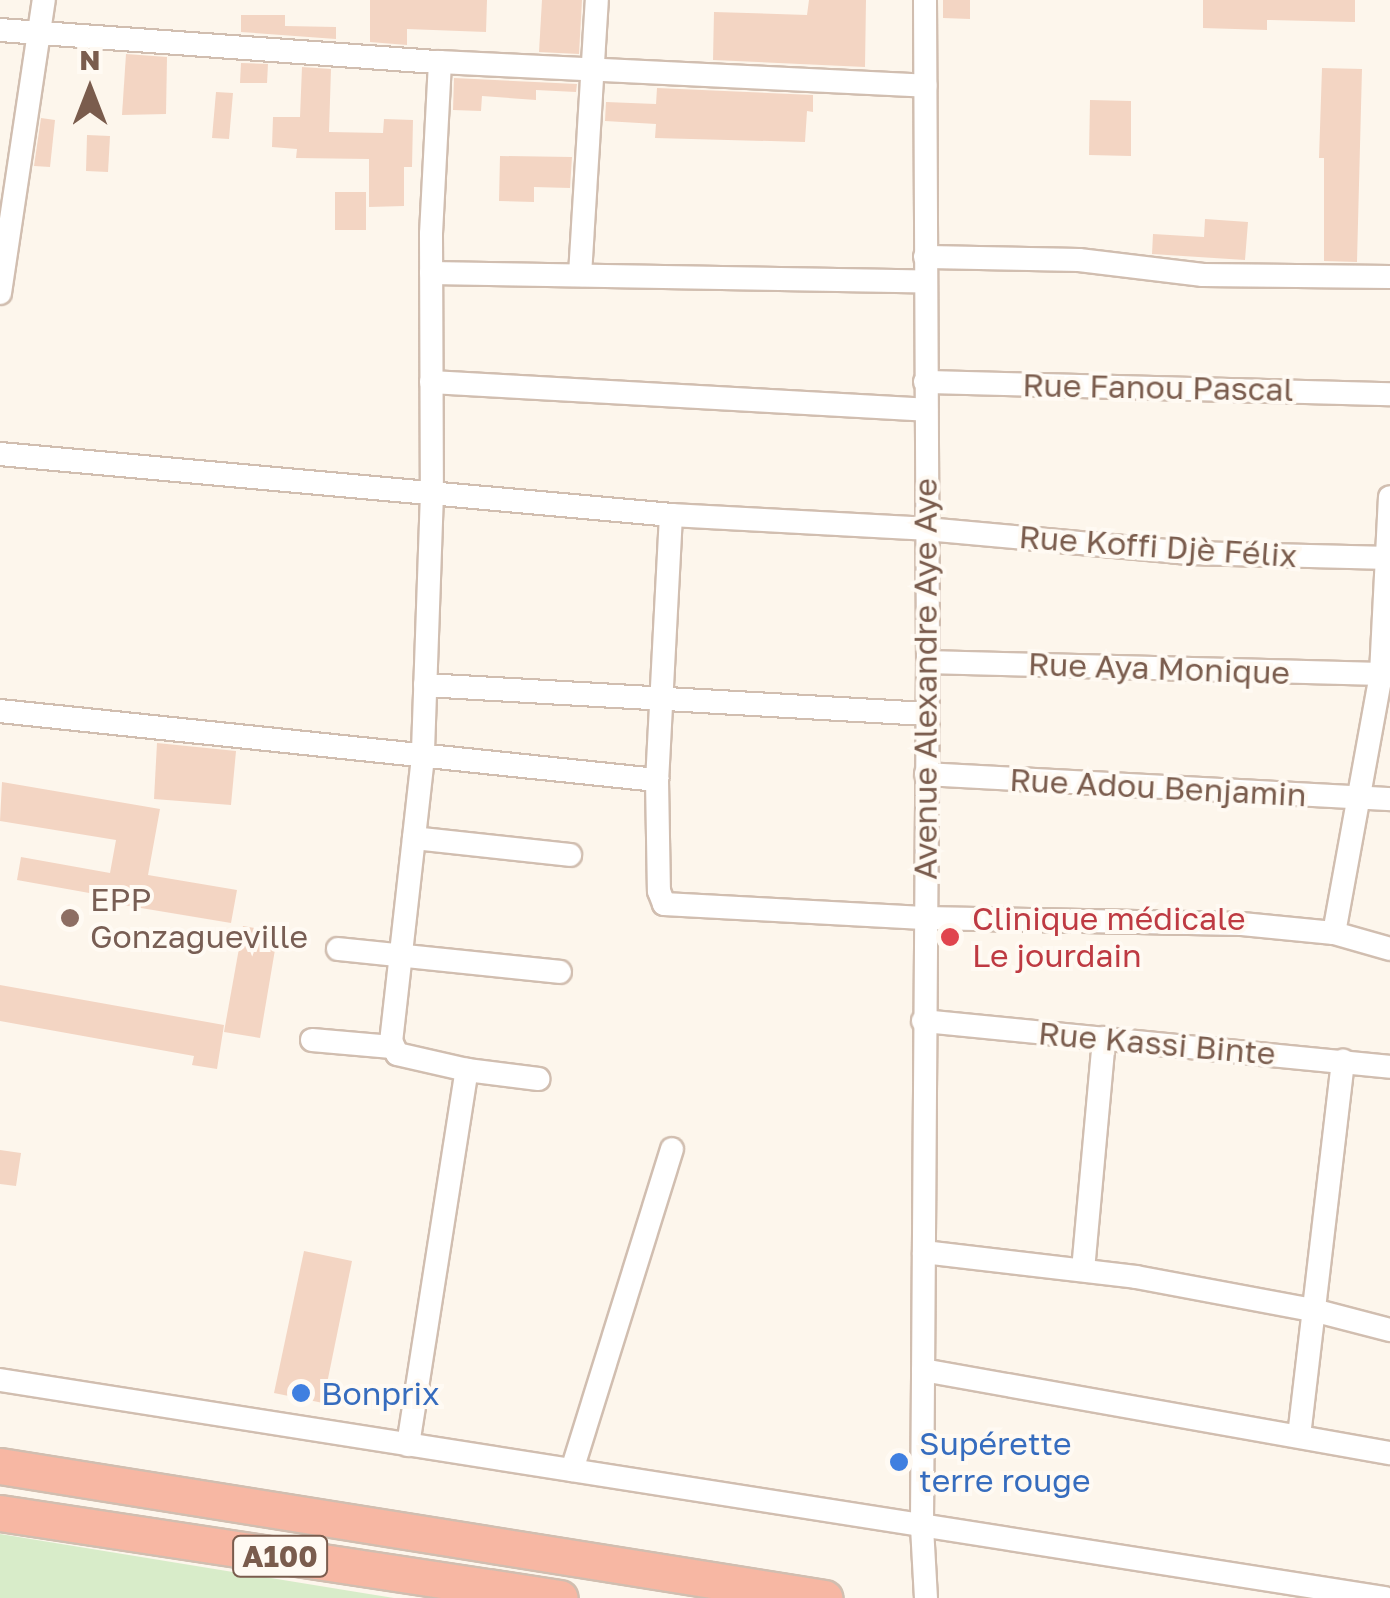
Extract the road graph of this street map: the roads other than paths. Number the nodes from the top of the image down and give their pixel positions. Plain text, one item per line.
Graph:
1 (44, 0) edge
2 (598, 0) edge
3 (925, 0) edge
4 (0, 30) edge
5 (39, 33) junction
6 (440, 62) junction
7 (592, 68) junction
8 (925, 86) junction
9 (925, 257) junction
10 (432, 272) junction
11 (580, 275) junction
12 (1390, 277) edge
13 (925, 282) junction
14 (0, 293) edge
15 (432, 382) junction
16 (925, 382) junction
17 (1390, 394) edge
18 (926, 410) junction
19 (0, 454) edge
20 (432, 493) junction
21 (1390, 497) edge
22 (671, 514) junction
23 (926, 529) junction
24 (1387, 557) edge
25 (928, 662) junction
26 (1386, 674) edge
27 (426, 685) junction
28 (665, 700) junction
29 (0, 711) edge
30 (927, 714) junction
31 (422, 757) junction
32 (926, 774) junction
33 (658, 780) junction
34 (1360, 798) junction
35 (1390, 799) edge
36 (414, 838) junction
37 (570, 854) dead end
38 (924, 918) junction
39 (1334, 933) junction
40 (338, 948) dead end
41 (1390, 949) edge
42 (400, 957) junction
43 (560, 972) dead end
44 (923, 1021) junction
45 (1104, 1038) junction
46 (312, 1040) dead end
47 (392, 1048) junction
48 (1343, 1060) junction
49 (1390, 1067) edge
50 (467, 1070) junction
51 (538, 1078) dead end
52 (672, 1149) dead end
53 (924, 1252) junction
54 (1083, 1270) junction
55 (1313, 1310) junction
56 (1390, 1330) edge
57 (923, 1370) junction
58 (0, 1380) edge
59 (1298, 1436) junction
60 (408, 1445) junction
61 (1390, 1454) edge
62 (0, 1466) edge
63 (572, 1470) junction
64 (0, 1512) edge
65 (922, 1526) junction
66 (560, 1598) edge
67 (824, 1598) edge
68 (926, 1598) edge
69 (1385, 1598) edge

1 - 5 street
2 - 7 street
3 - 8 street, Avenue Alexandre Aye Aye
4 - 5 street
5 - 6 street
5 - 14 street
6 - 7 street
6 - 10 street
7 - 8 street
7 - 11 street
8 - 9 street, Avenue Alexandre Aye Aye
9 - 12 street
9 - 13 street, Avenue Alexandre Aye Aye
10 - 11 street
10 - 15 street
11 - 13 street
13 - 16 street, Avenue Alexandre Aye Aye
15 - 18 street
15 - 20 street
16 - 17 street, Rue Fanou Pascal
16 - 18 street, Avenue Alexandre Aye Aye
18 - 23 street, Avenue Alexandre Aye Aye
19 - 20 street, Rue Koffi Djè Félix
20 - 22 street, Rue Koffi Djè Félix
20 - 27 street
21 - 24 street
22 - 23 street, Rue Koffi Djè Félix
22 - 28 street
23 - 24 street, Rue Koffi Djè Félix
23 - 25 street, Avenue Alexandre Aye Aye
24 - 26 street
25 - 26 street, Rue Aya Monique
25 - 30 street, Avenue Alexandre Aye Aye
26 - 34 street
27 - 28 street
27 - 31 street
28 - 30 street
28 - 33 street
29 - 31 street
30 - 32 street, Avenue Alexandre Aye Aye
31 - 33 street
31 - 36 street
32 - 34 street, Rue Adou Benjamin
32 - 38 street, Avenue Alexandre Aye Aye
33 - 38 street
34 - 35 street, Rue Adou Benjamin
34 - 39 street
36 - 37 street
36 - 42 street
38 - 39 street
38 - 44 street, Avenue Alexandre Aye Aye
39 - 41 street
40 - 42 street
42 - 43 street
42 - 47 street
44 - 45 street, Rue Kassi Binte
44 - 53 street, Avenue Alexandre Aye Aye
45 - 48 street, Rue Kassi Binte
45 - 54 street
46 - 47 street
47 - 50 street
48 - 49 street, Rue Kassi Binte
48 - 55 street
50 - 51 street
50 - 60 street
52 - 63 street
53 - 54 street
53 - 57 street, Avenue Alexandre Aye Aye
54 - 55 street
55 - 56 street
55 - 59 street
57 - 59 street
57 - 65 street, Avenue Alexandre Aye Aye
58 - 60 street
59 - 61 street
60 - 63 street
62 - 67 highway, A100
63 - 65 street
64 - 66 highway, A100
65 - 68 street, Avenue Alexandre Aye Aye
65 - 69 street

